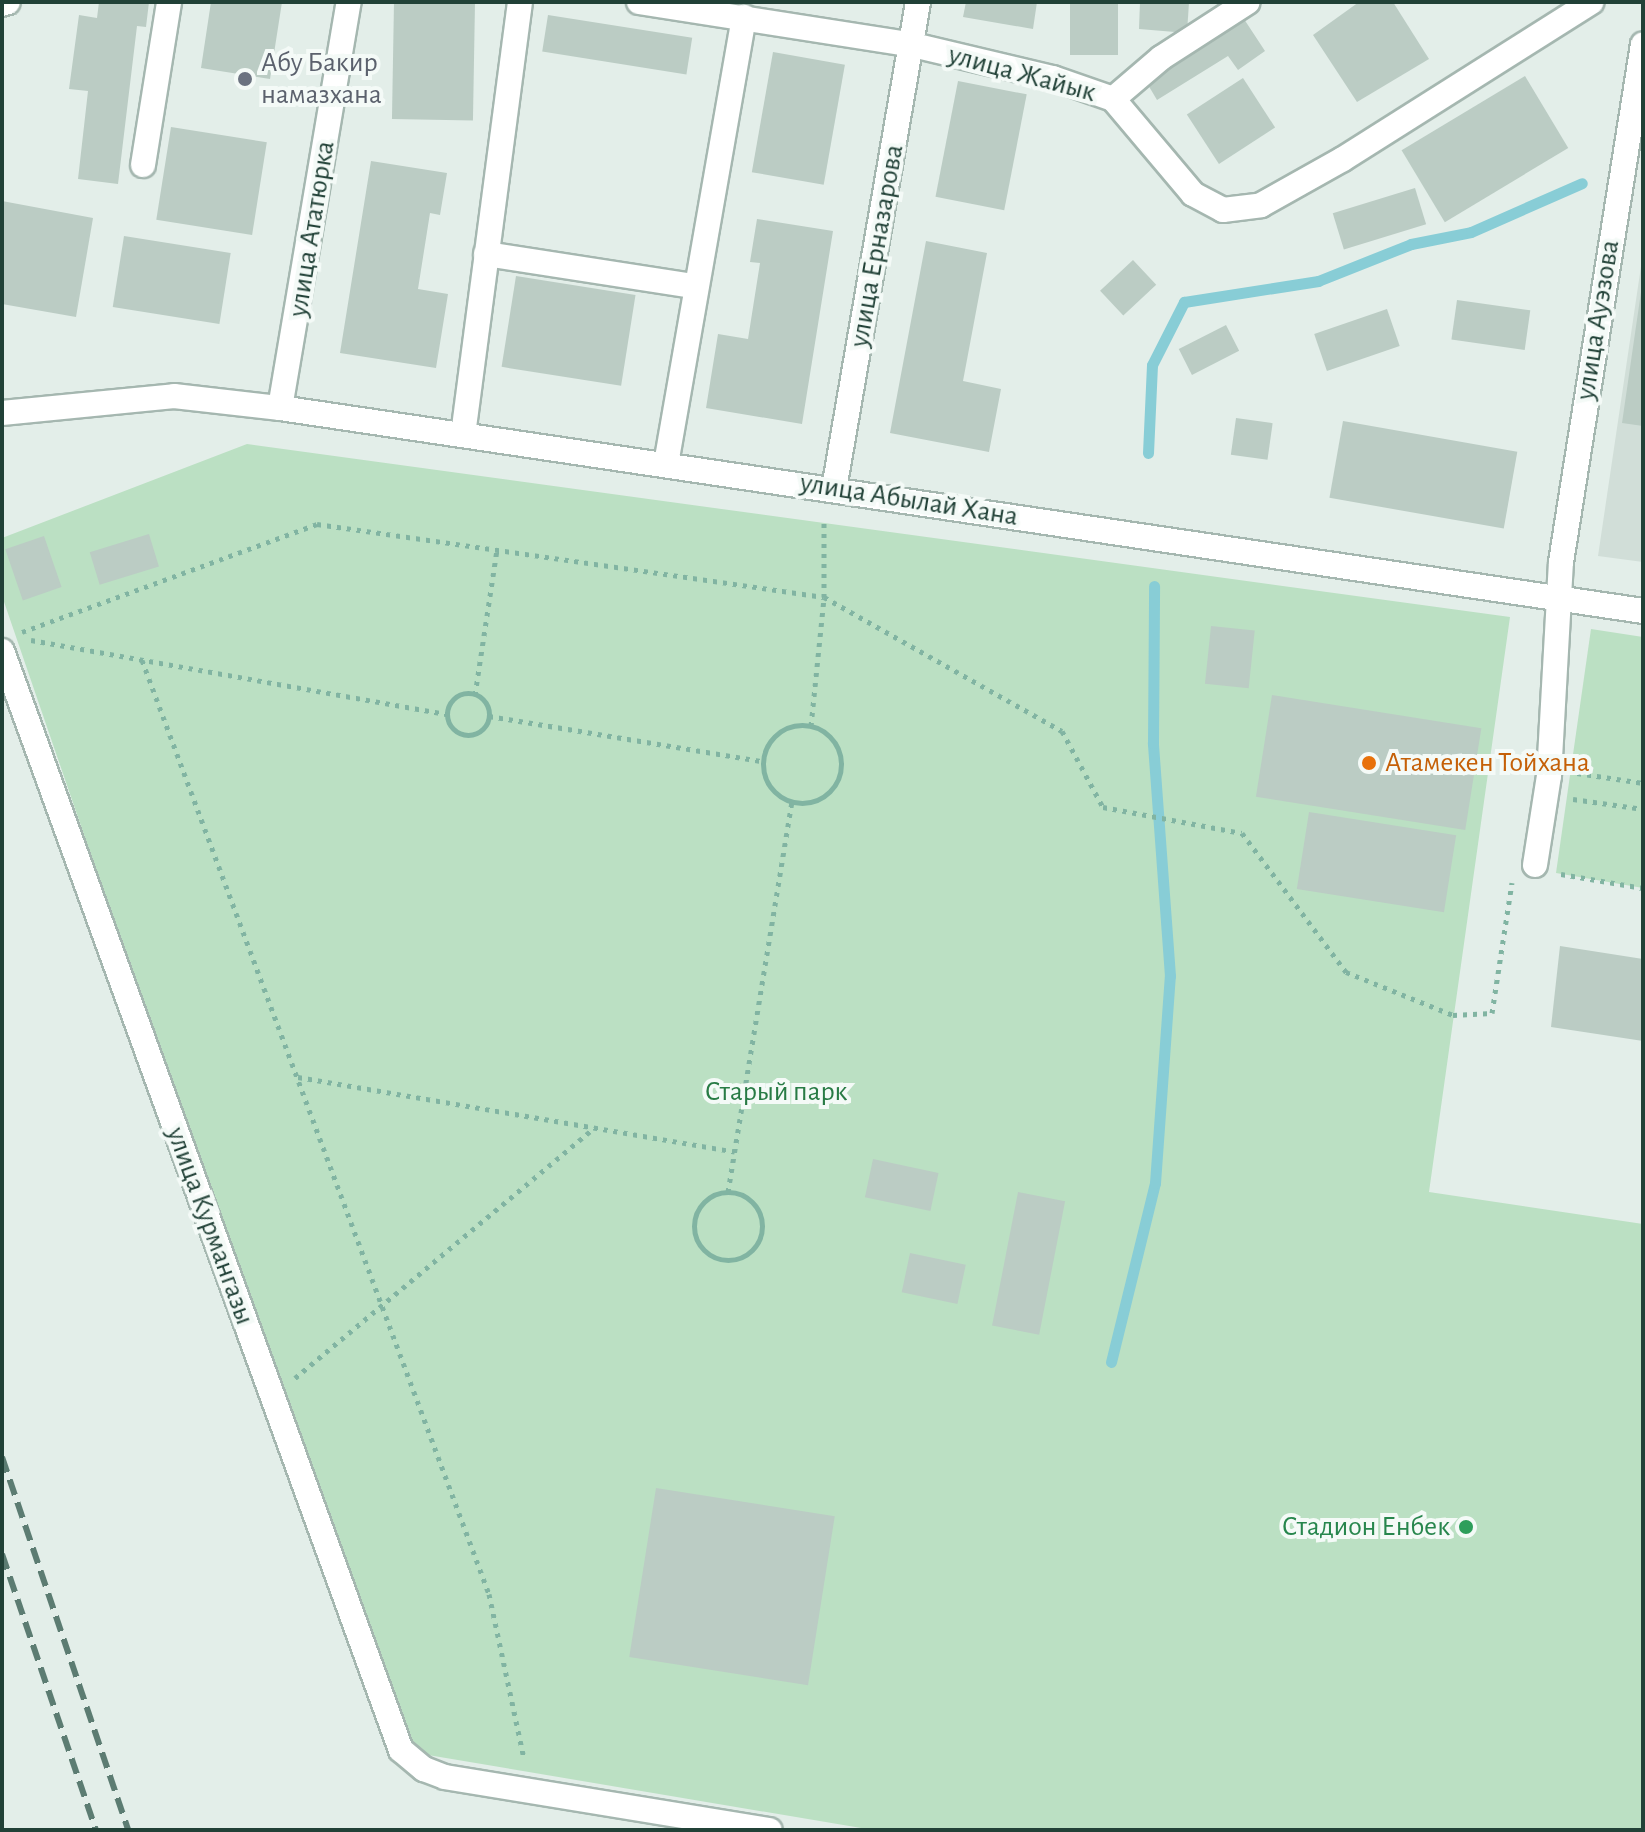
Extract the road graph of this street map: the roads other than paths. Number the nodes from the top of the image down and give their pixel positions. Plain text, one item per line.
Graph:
1 (169, 2) edge
2 (349, 2) edge
3 (520, 2) edge
4 (639, 2) edge
5 (918, 2) edge
6 (1248, 2) edge
7 (1591, 2) edge
8 (744, 17) junction
9 (1643, 44) edge
10 (913, 45) junction
11 (1113, 99) junction
12 (143, 165) dead end
13 (486, 254) junction
14 (692, 286) junction
15 (280, 408) junction
16 (2, 413) edge
17 (463, 435) junction
18 (666, 464) junction
19 (834, 489) junction
20 (1560, 598) junction
21 (1643, 611) edge
22 (2, 651) edge
23 (1535, 872) road end
24 (770, 1830) edge

1 - 12 street
2 - 15 street, улица Ататюрка
3 - 13 street
4 - 8 street, улица Жайык
5 - 10 street, улица Ерназарова
6 - 11 street
7 - 11 street, улица Жайык
8 - 10 street, улица Жайык
8 - 14 street
9 - 20 street, улица Ауэзова
10 - 11 street, улица Жайык
10 - 19 street, улица Ерназарова
13 - 14 street
13 - 17 street
14 - 18 street
15 - 16 street, улица Абылай Хана
15 - 17 street, улица Абылай Хана
17 - 18 street, улица Абылай Хана
18 - 19 street, улица Абылай Хана
19 - 20 street, улица Абылай Хана
20 - 21 street, улица Абылай Хана
20 - 23 street, улица Ауэзова
22 - 24 street, улица Курмангазы

